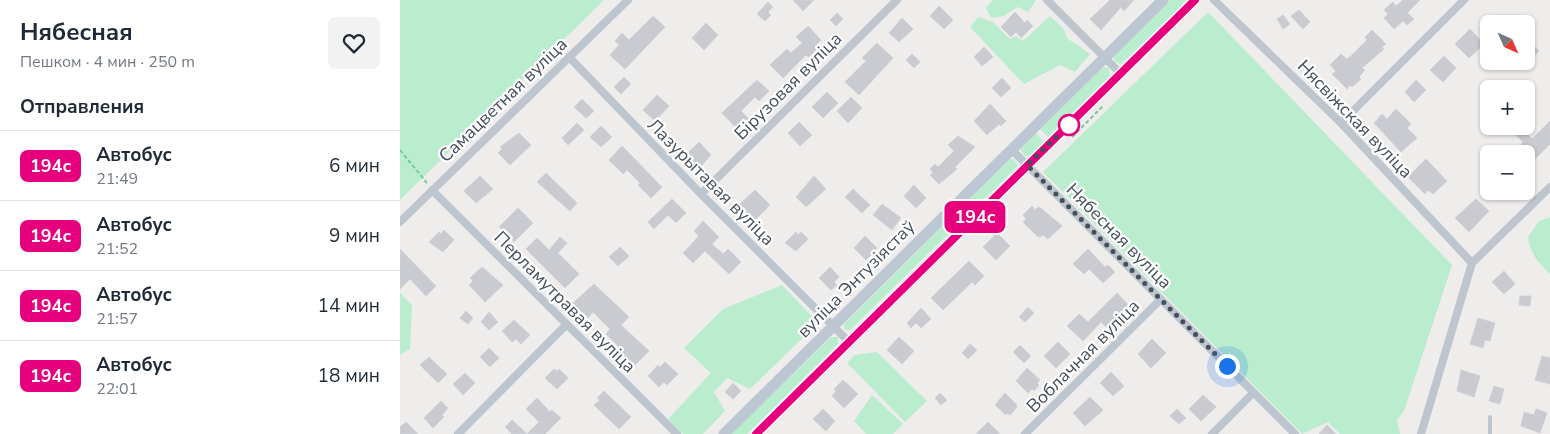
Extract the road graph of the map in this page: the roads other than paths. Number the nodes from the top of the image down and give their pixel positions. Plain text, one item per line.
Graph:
1 (628, 0) edge
2 (897, 0) edge
3 (1047, 0) edge
4 (1163, 0) edge
5 (1195, 0) edge
6 (1214, 0) edge
7 (1464, 0) edge
8 (569, 57) junction
9 (1105, 58) junction
10 (1120, 73) junction
11 (1341, 123) junction
12 (1012, 150) junction
13 (1027, 165) junction
14 (1550, 187) edge
15 (432, 190) junction
16 (701, 194) junction
17 (400, 222) edge
18 (1472, 263) junction
19 (1161, 299) junction
20 (566, 324) junction
21 (834, 326) junction
22 (849, 342) junction
23 (1253, 393) junction
24 (1490, 417) dead end
25 (458, 434) edge
26 (677, 434) edge
27 (724, 434) edge
28 (756, 434) edge
29 (1025, 434) edge
30 (1212, 434) edge
31 (1294, 434) edge
32 (1421, 434) edge
33 (1490, 434) edge

1 - 8 street, Самацветная вуліца
2 - 16 street, Бірузовая вуліца
3 - 9 street
4 - 9 street, вуліца Энтузіястаў
5 - 10 street
6 - 11 street, Нясвіжская вуліца
7 - 11 street
8 - 15 street, Самацветная вуліца
8 - 16 street, Лазурытавая вуліца
9 - 10 street
9 - 12 street, вуліца Энтузіястаў
10 - 13 street
11 - 18 street, Нясвіжская вуліца
12 - 13 street, Нябесная вуліца
12 - 21 street, вуліца Энтузіястаў
13 - 19 street, Нябесная вуліца
13 - 22 street
14 - 18 street
15 - 17 street, Самацветная вуліца
15 - 20 street, Перламутравая вуліца
16 - 21 street, Лазурытавая вуліца
18 - 32 street
19 - 23 street, Нябесная вуліца
19 - 29 street, Воблачная вуліца
20 - 25 street
20 - 26 street, Перламутравая вуліца
21 - 22 street, Лазурытавая вуліца
21 - 27 street, вуліца Энтузіястаў
22 - 28 street
23 - 30 street
23 - 31 street, Нябесная вуліца
24 - 33 lane

